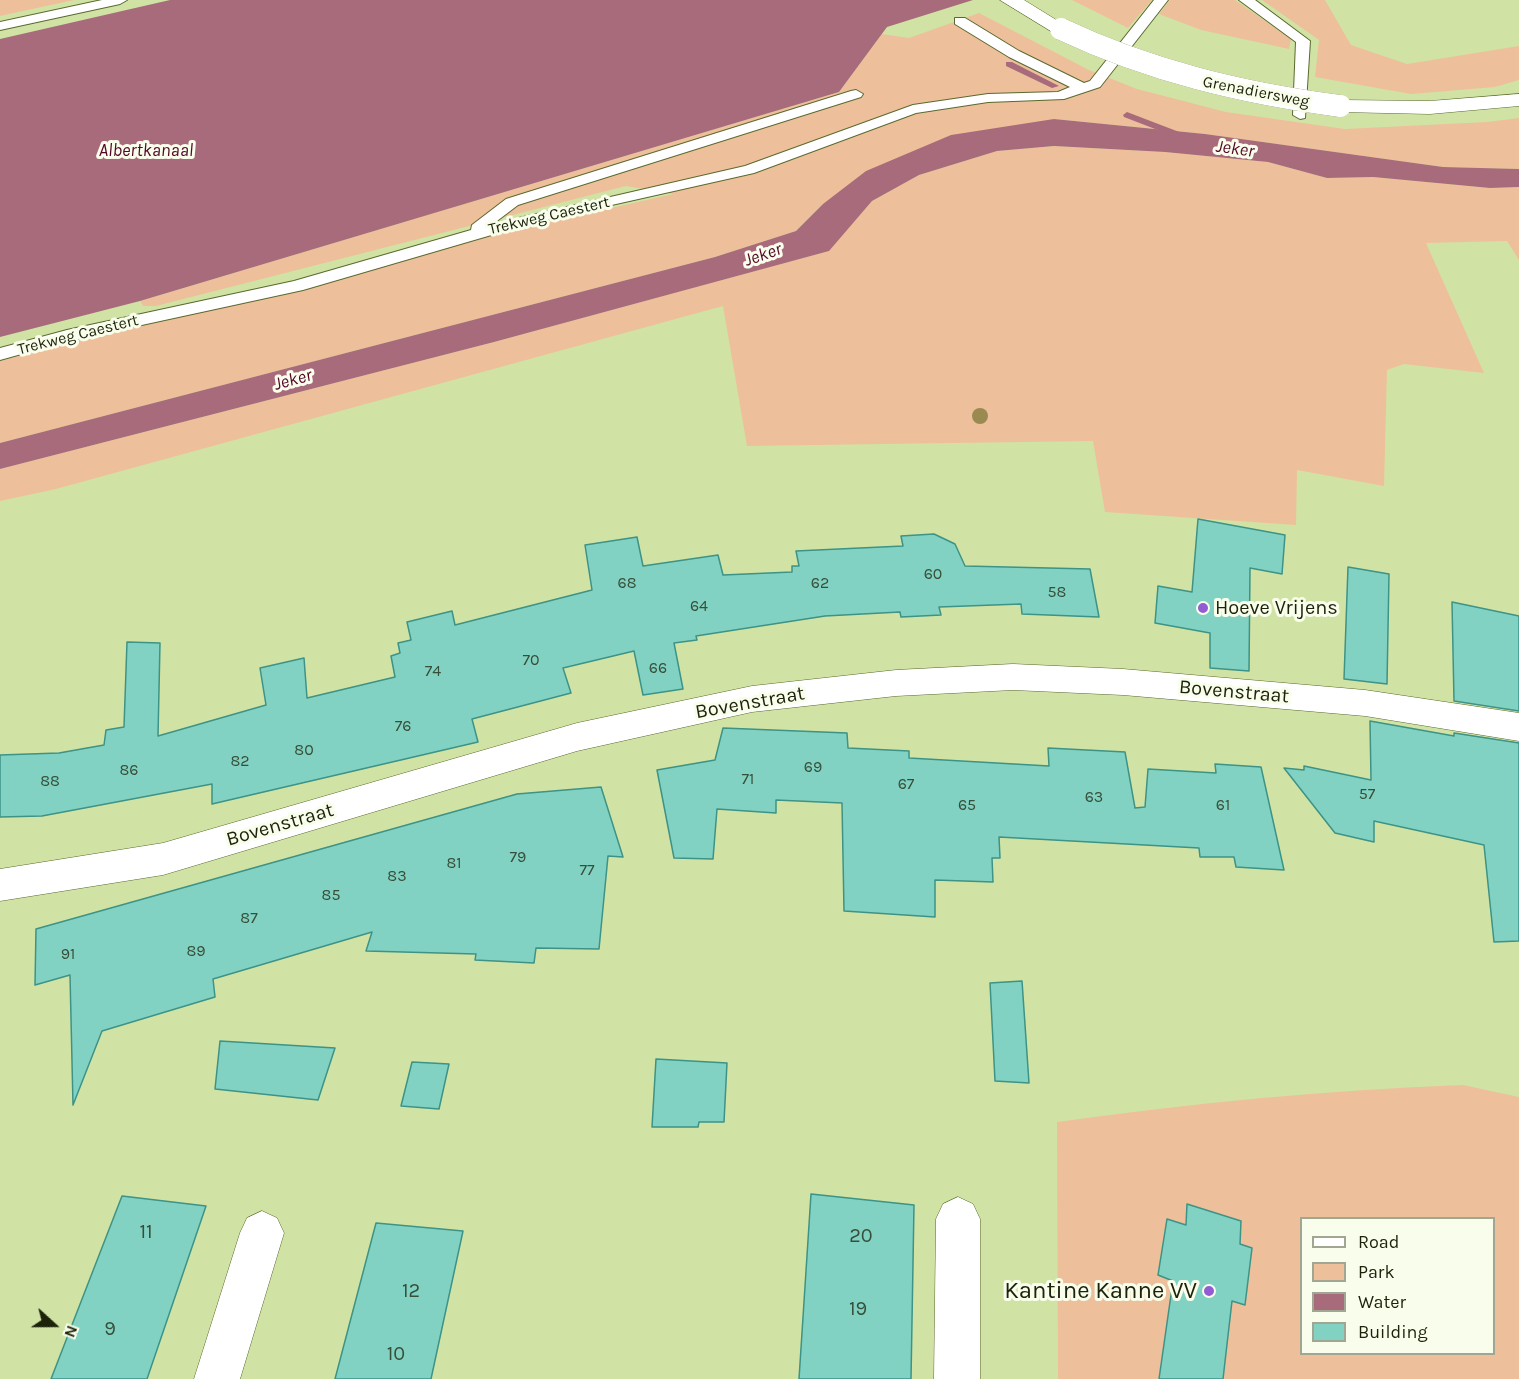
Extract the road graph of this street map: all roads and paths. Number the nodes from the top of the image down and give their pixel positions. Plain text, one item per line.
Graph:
1 (120, 0) edge
2 (1010, 0) edge
3 (1161, 0) edge
4 (1246, 0) edge
5 (960, 21) dead end
6 (0, 26) edge
7 (1089, 86) junction
8 (856, 94) dead end
9 (1519, 100) edge
10 (1300, 115) dead end
11 (467, 236) junction
12 (0, 354) edge
13 (1519, 727) edge
14 (0, 885) edge
15 (958, 1220) dead end
16 (262, 1233) dead end
17 (217, 1379) edge
18 (957, 1379) edge

1 - 6 lane
2 - 9 street, Grenadiersweg, bridge
3 - 7 lane
4 - 10 lane
5 - 7 lane
7 - 11 lane, Trekweg Caestert
8 - 11 lane
11 - 12 lane, Trekweg Caestert
13 - 14 street, Bovenstraat
15 - 18 street
16 - 17 street

